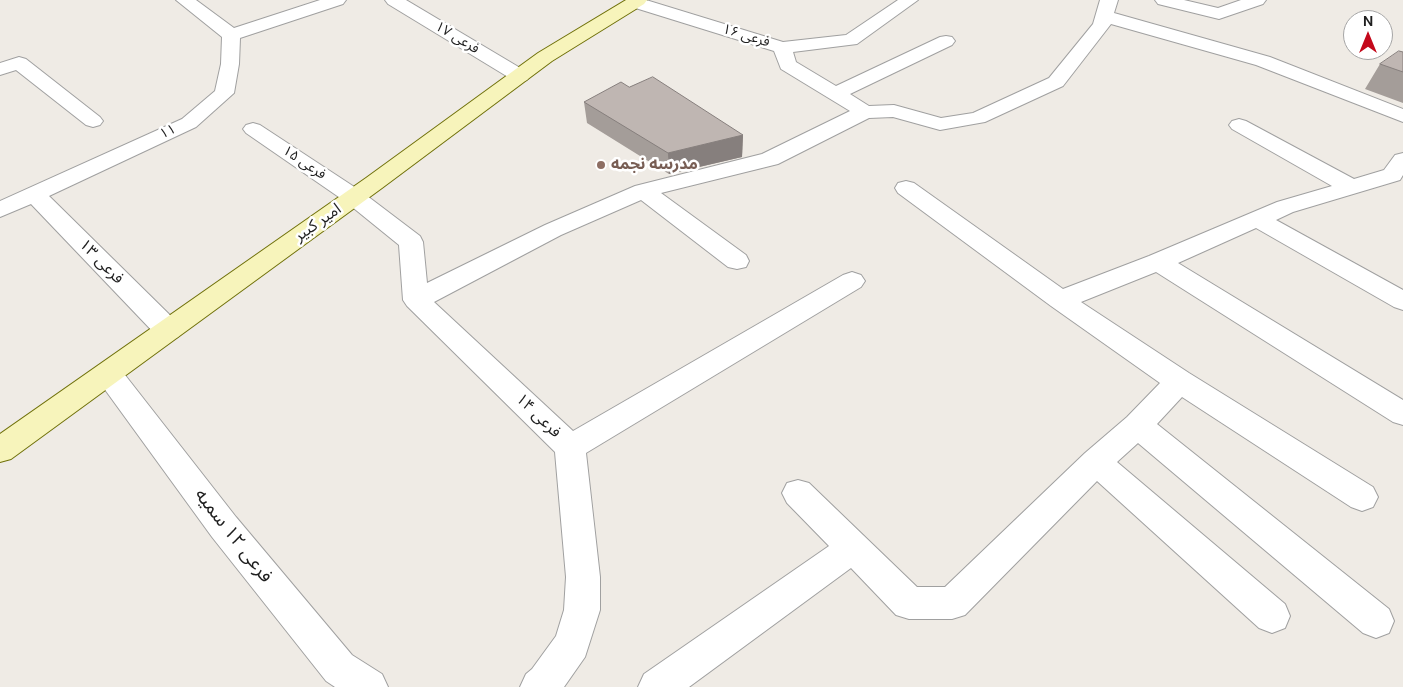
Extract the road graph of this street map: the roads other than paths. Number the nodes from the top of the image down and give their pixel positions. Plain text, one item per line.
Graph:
1 (185, 0) edge
2 (337, 0) edge
3 (394, 0) edge
4 (909, 0) edge
5 (1164, 0) edge
6 (1257, 0) edge
7 (636, 1) edge
8 (1107, 8) edge
9 (231, 35) junction
10 (946, 41) dead end
11 (782, 48) junction
12 (0, 69) edge
13 (520, 76) junction
14 (836, 93) junction
15 (865, 112) junction
16 (1403, 116) edge
17 (93, 121) dead end
18 (1239, 125) dead end
19 (253, 129) dead end
20 (1403, 160) edge
21 (1350, 186) junction
22 (906, 188) dead end
23 (643, 191) junction
24 (34, 194) junction
25 (354, 197) junction
26 (0, 210) edge
27 (1257, 219) junction
28 (737, 261) dead end
29 (1158, 262) junction
30 (852, 281) dead end
31 (416, 300) junction
32 (1060, 300) junction
33 (1403, 301) edge
34 (168, 330) junction
35 (108, 373) junction
36 (1179, 380) junction
37 (1403, 414) edge
38 (1138, 425) junction
39 (570, 447) junction
40 (0, 450) edge
41 (1096, 462) junction
42 (798, 493) dead end
43 (1362, 498) dead end
44 (853, 548) junction
45 (1272, 616) dead end
46 (1376, 621) dead end
47 (369, 687) edge
48 (539, 687) edge
49 (657, 687) edge

1 - 9 street
2 - 9 street
3 - 13 street, فرعی ۱۷
4 - 11 street
5 - 6 street
7 - 11 street, فرعی ۱۶
7 - 13 main road, امیر کبیر
8 - 15 street
8 - 16 street
9 - 24 street, ۱۱
10 - 14 street
11 - 14 street, فرعی ۱۶
12 - 17 street
13 - 25 main road, امیر کبیر
14 - 15 street, فرعی ۱۶
15 - 23 street
18 - 21 street
19 - 25 street, فرعی ۱۵
20 - 21 street
21 - 27 street
22 - 32 street
23 - 28 street
23 - 31 street
24 - 26 street, ۱۱
24 - 34 street, فرعی ۱۳
25 - 31 street
25 - 34 main road, امیر کبیر
27 - 29 street
27 - 33 street
29 - 32 street
29 - 37 street
30 - 39 street
31 - 39 street, فرعی ۱۴
32 - 36 street
34 - 35 main road, امیر کبیر
35 - 40 main road, امیر کبیر
35 - 47 street, فرعی ۱۲ سمیه
36 - 38 street
36 - 43 street
38 - 41 street
38 - 46 street
39 - 48 street, فرعی ۱۴
41 - 44 street
41 - 45 street
42 - 44 street
44 - 49 street

